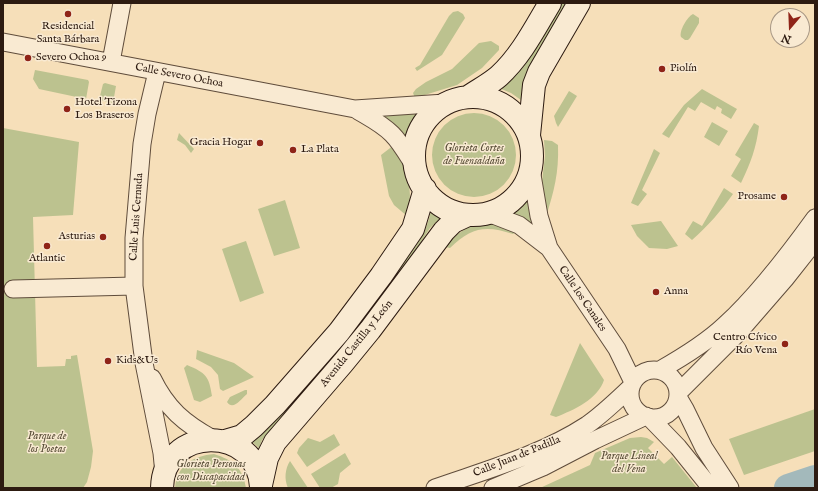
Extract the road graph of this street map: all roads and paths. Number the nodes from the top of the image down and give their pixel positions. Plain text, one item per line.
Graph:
1 (122, 3) edge
2 (550, 3) edge
3 (579, 3) edge
4 (3, 42) edge
5 (111, 62) junction
6 (157, 72) junction
7 (468, 97) junction
8 (445, 103) junction
9 (355, 109) junction
10 (529, 135) junction
11 (415, 167) junction
12 (531, 169) junction
13 (425, 189) junction
14 (478, 214) junction
15 (815, 218) edge
16 (815, 241) edge
17 (549, 248) junction
18 (134, 286) junction
19 (13, 289) dead end
20 (617, 349) junction
21 (144, 364) junction
22 (659, 370) junction
23 (632, 385) junction
24 (678, 395) junction
25 (648, 417) junction
26 (219, 440) junction
27 (163, 481) edge
28 (262, 486) edge
29 (719, 486) edge
30 (435, 488) edge
31 (493, 488) edge

1 - 5 street
2 - 7 main road
3 - 10 main road
4 - 5 street, Calle Severo Ochoa
5 - 6 street, Calle Severo Ochoa
6 - 9 street, Calle Severo Ochoa
6 - 18 street, Calle Luis Cernuda
7 - 8 main road
7 - 10 main road
8 - 9 street, Calle Severo Ochoa
8 - 11 main road
9 - 11 street, Calle Severo Ochoa
10 - 12 main road
11 - 13 main road
12 - 14 main road
12 - 17 street, Calle los Canales
13 - 14 main road
13 - 26 main road, Avenida Castilla y León
14 - 17 street, Calle los Canales
14 - 28 main road, Avenida Castilla y León
15 - 22 street
16 - 24 street
17 - 20 street, Calle los Canales
18 - 19 street
18 - 21 street, Calle Luis Cernuda
20 - 22 street, Calle los Canales
20 - 23 street, Calle los Canales
21 - 26 street, Calle Luis Cernuda
21 - 27 street, Calle Luis Cernuda
22 - 23 street
22 - 24 street
23 - 25 street
23 - 30 street, Calle Juan de Padilla
24 - 25 street
24 - 29 street
25 - 29 street
25 - 31 street, Calle Juan de Padilla
26 - 27 main road
26 - 28 main road

